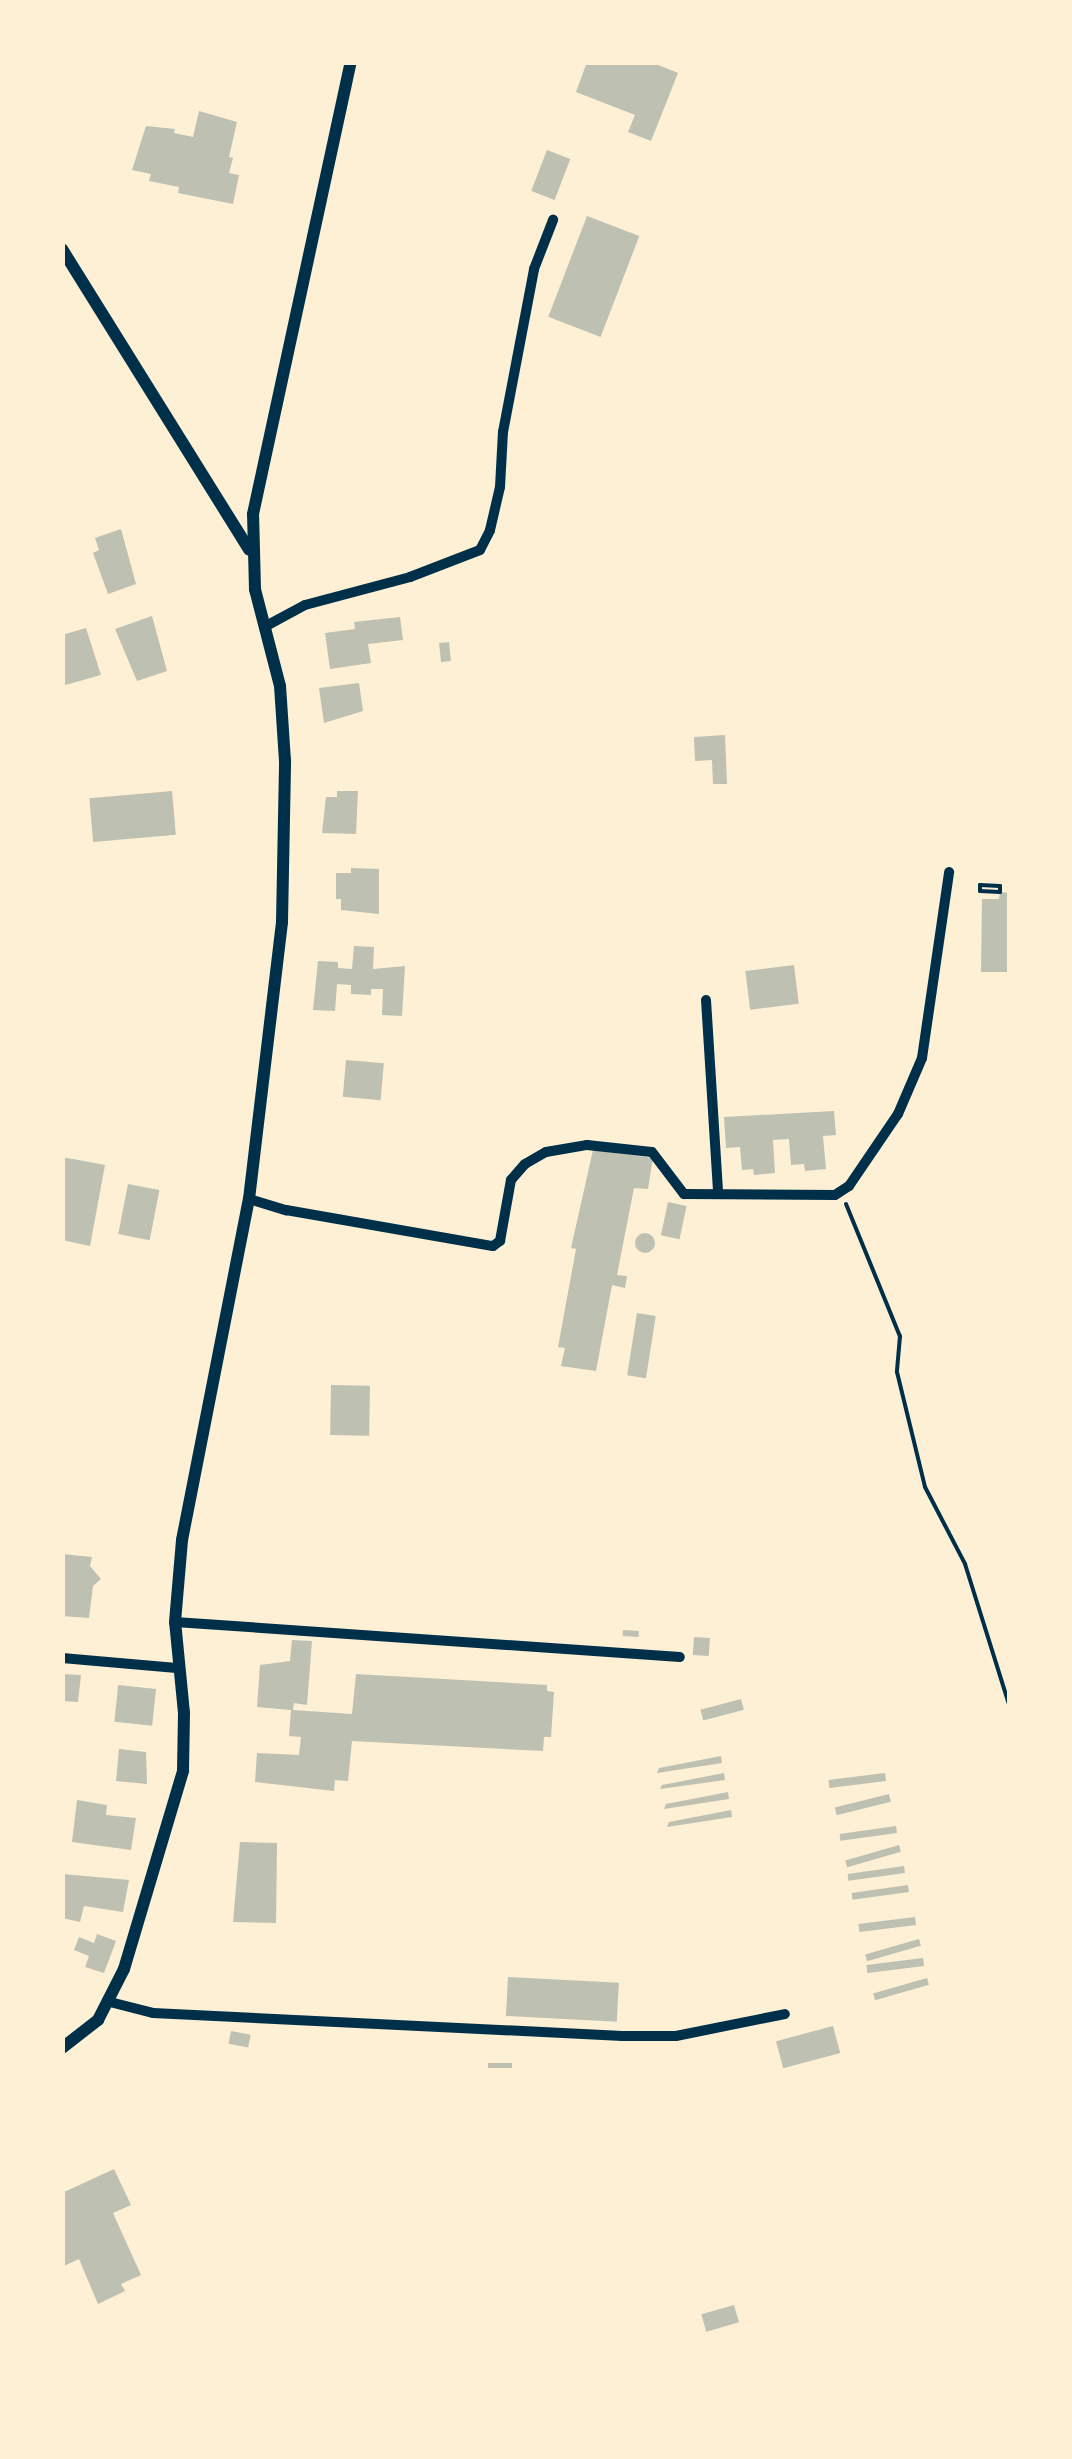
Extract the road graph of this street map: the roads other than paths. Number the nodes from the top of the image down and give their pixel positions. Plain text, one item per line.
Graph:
1 (351, 62) edge
2 (553, 220) dead end
3 (62, 249) edge
4 (251, 551) junction
5 (266, 626) junction
6 (949, 872) dead end
7 (706, 1000) dead end
8 (718, 1193) junction
9 (250, 1199) junction
10 (175, 1622) junction
11 (680, 1657) dead end
12 (62, 1658) edge
13 (177, 1668) junction
14 (110, 2002) junction
15 (785, 2014) dead end
16 (62, 2048) edge

1 - 4 street
2 - 5 street
3 - 4 street
4 - 5 street
5 - 9 street
6 - 8 street
7 - 8 street
8 - 9 street
9 - 10 street
10 - 11 street
10 - 13 street
12 - 13 street
13 - 14 street
14 - 15 street
14 - 16 street

